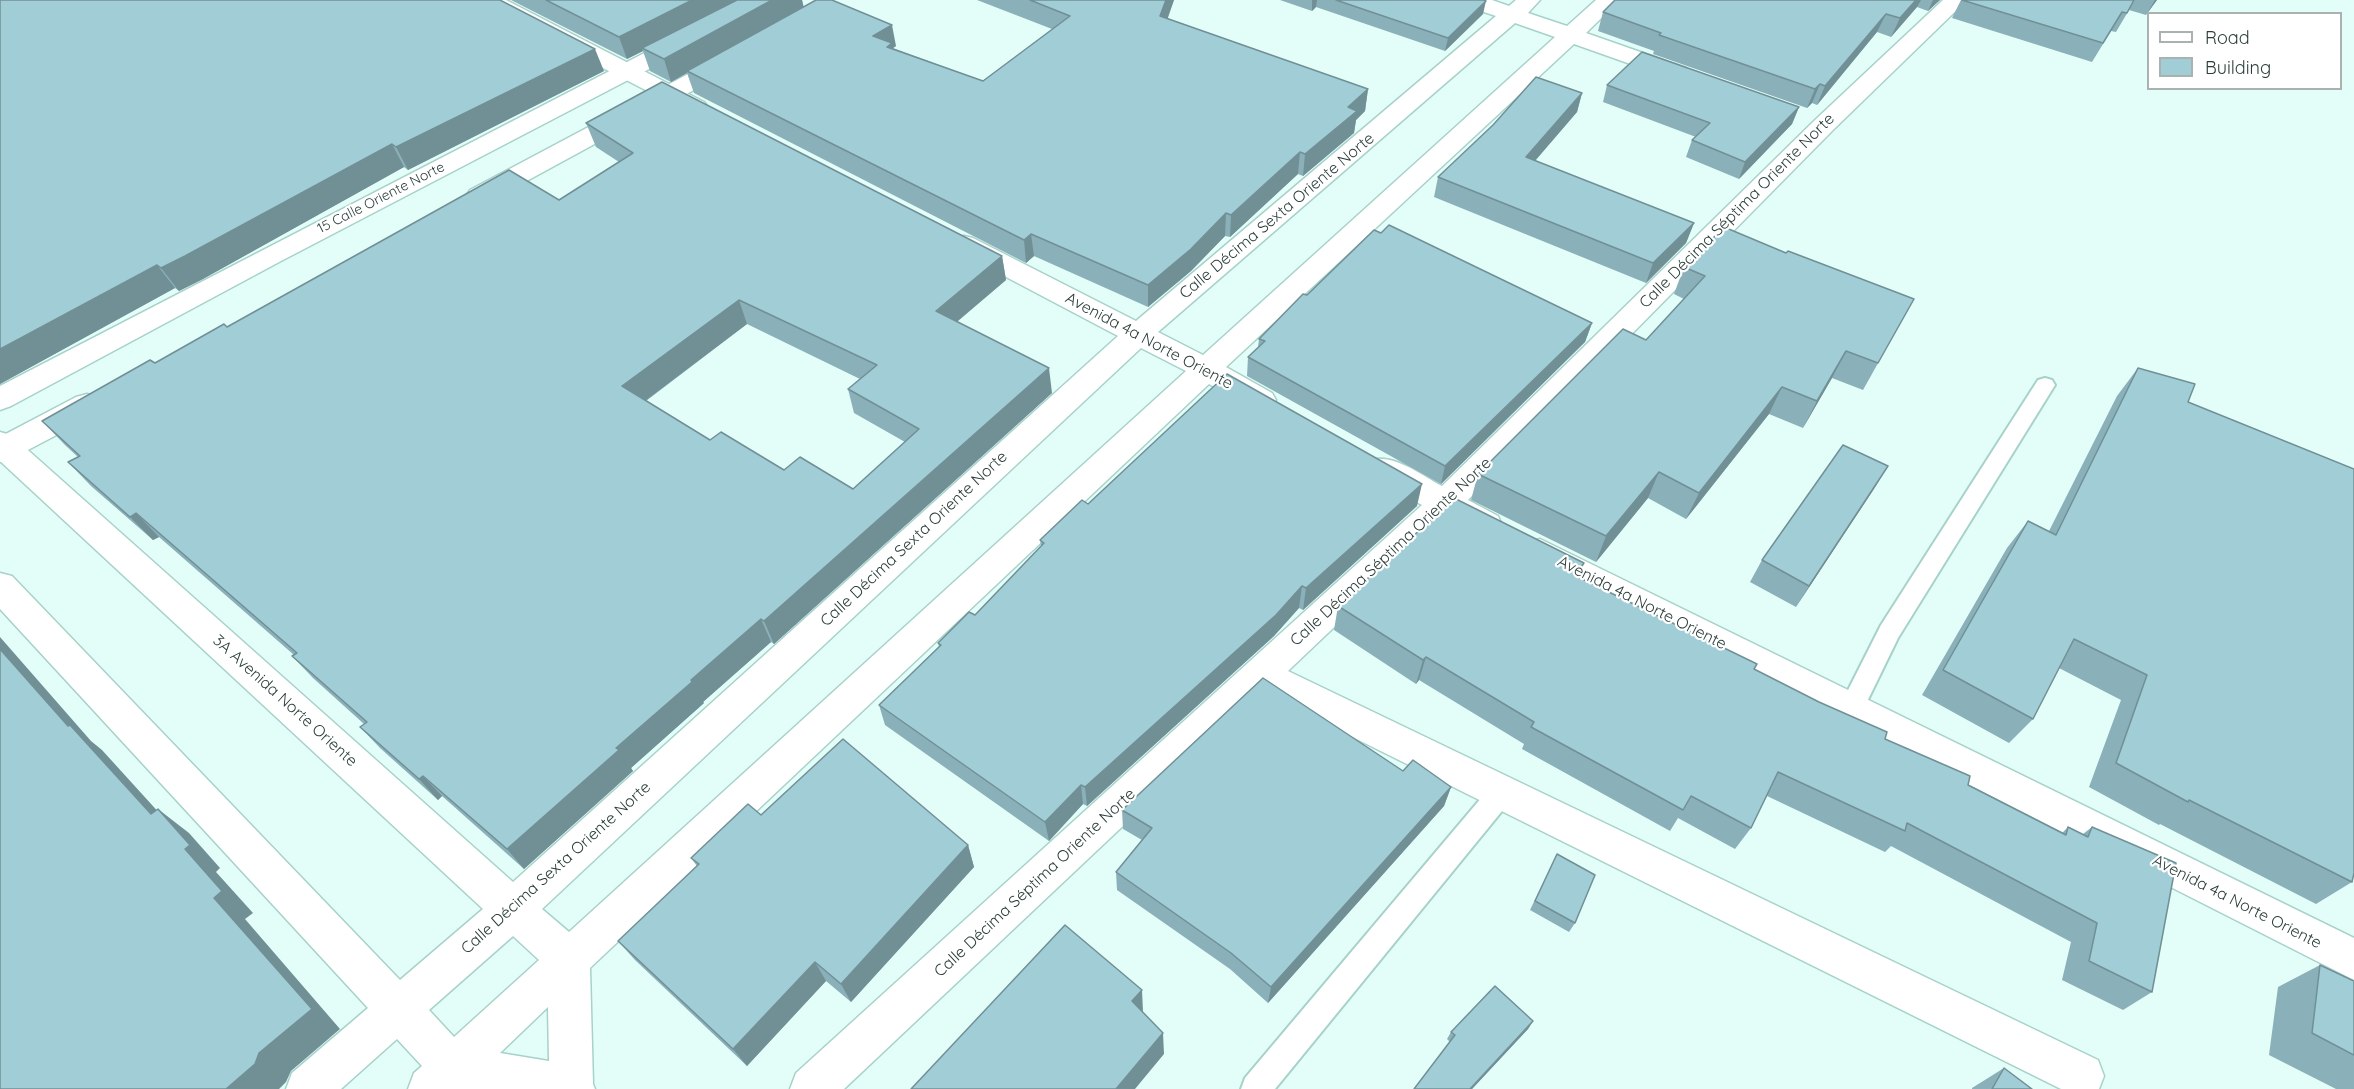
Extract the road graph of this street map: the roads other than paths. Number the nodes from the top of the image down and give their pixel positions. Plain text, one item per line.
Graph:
1 (489, 0) edge
2 (764, 0) edge
3 (1472, 0) edge
4 (1609, 0) edge
5 (1956, 0) edge
6 (1521, 7) edge
7 (1573, 35) junction
8 (750, 50) edge
9 (627, 72) junction
10 (1704, 82) edge
11 (671, 94) junction
12 (724, 121) edge
13 (459, 206) edge
14 (936, 230) edge
15 (1138, 334) junction
16 (1206, 369) junction
17 (2045, 386) dead end
18 (111, 392) edge
19 (0, 399) edge
20 (1289, 416) edge
21 (2, 448) edge
22 (1361, 457) edge
23 (1444, 504) junction
24 (0, 586) edge
25 (1260, 674) junction
26 (1851, 708) junction
27 (1502, 792) junction
28 (514, 908) junction
29 (569, 960) junction
30 (2354, 960) edge
31 (400, 1009) junction
32 (2082, 1076) dead end
33 (441, 1078) edge
34 (572, 1088) edge
35 (308, 1089) edge
36 (812, 1089) edge
37 (1257, 1089) edge

1 - 9 street
2 - 9 street, 15 Calle Oriente Norte
3 - 6 street
4 - 7 street
5 - 23 street, Calle Décima Séptima Oriente Norte
6 - 7 street
6 - 15 street, Calle Décima Sexta Oriente Norte
7 - 10 street
7 - 16 street
8 - 11 street
9 - 11 street
9 - 19 street, 15 Calle Oriente Norte
11 - 12 street
11 - 13 street
14 - 15 street, Avenida 4a Norte Oriente
15 - 16 street, Avenida 4a Norte Oriente
15 - 28 street, Calle Décima Sexta Oriente Norte
16 - 20 street, Avenida 4a Norte Oriente
16 - 29 street
17 - 26 lane
18 - 21 street
21 - 28 street, 3A Avenida Norte Oriente
22 - 23 street, Avenida 4a Norte Oriente
23 - 25 street, Calle Décima Séptima Oriente Norte
23 - 26 street, Avenida 4a Norte Oriente
24 - 31 street
25 - 27 street
25 - 36 street, Calle Décima Séptima Oriente Norte
26 - 30 street, Avenida 4a Norte Oriente
27 - 32 street
27 - 37 lane
28 - 29 street, 3A Avenida Norte Oriente
28 - 31 street, Calle Décima Sexta Oriente Norte
29 - 33 street
29 - 34 street
31 - 33 street
31 - 35 street, Calle Décima Sexta Oriente Norte
33 - 34 street

